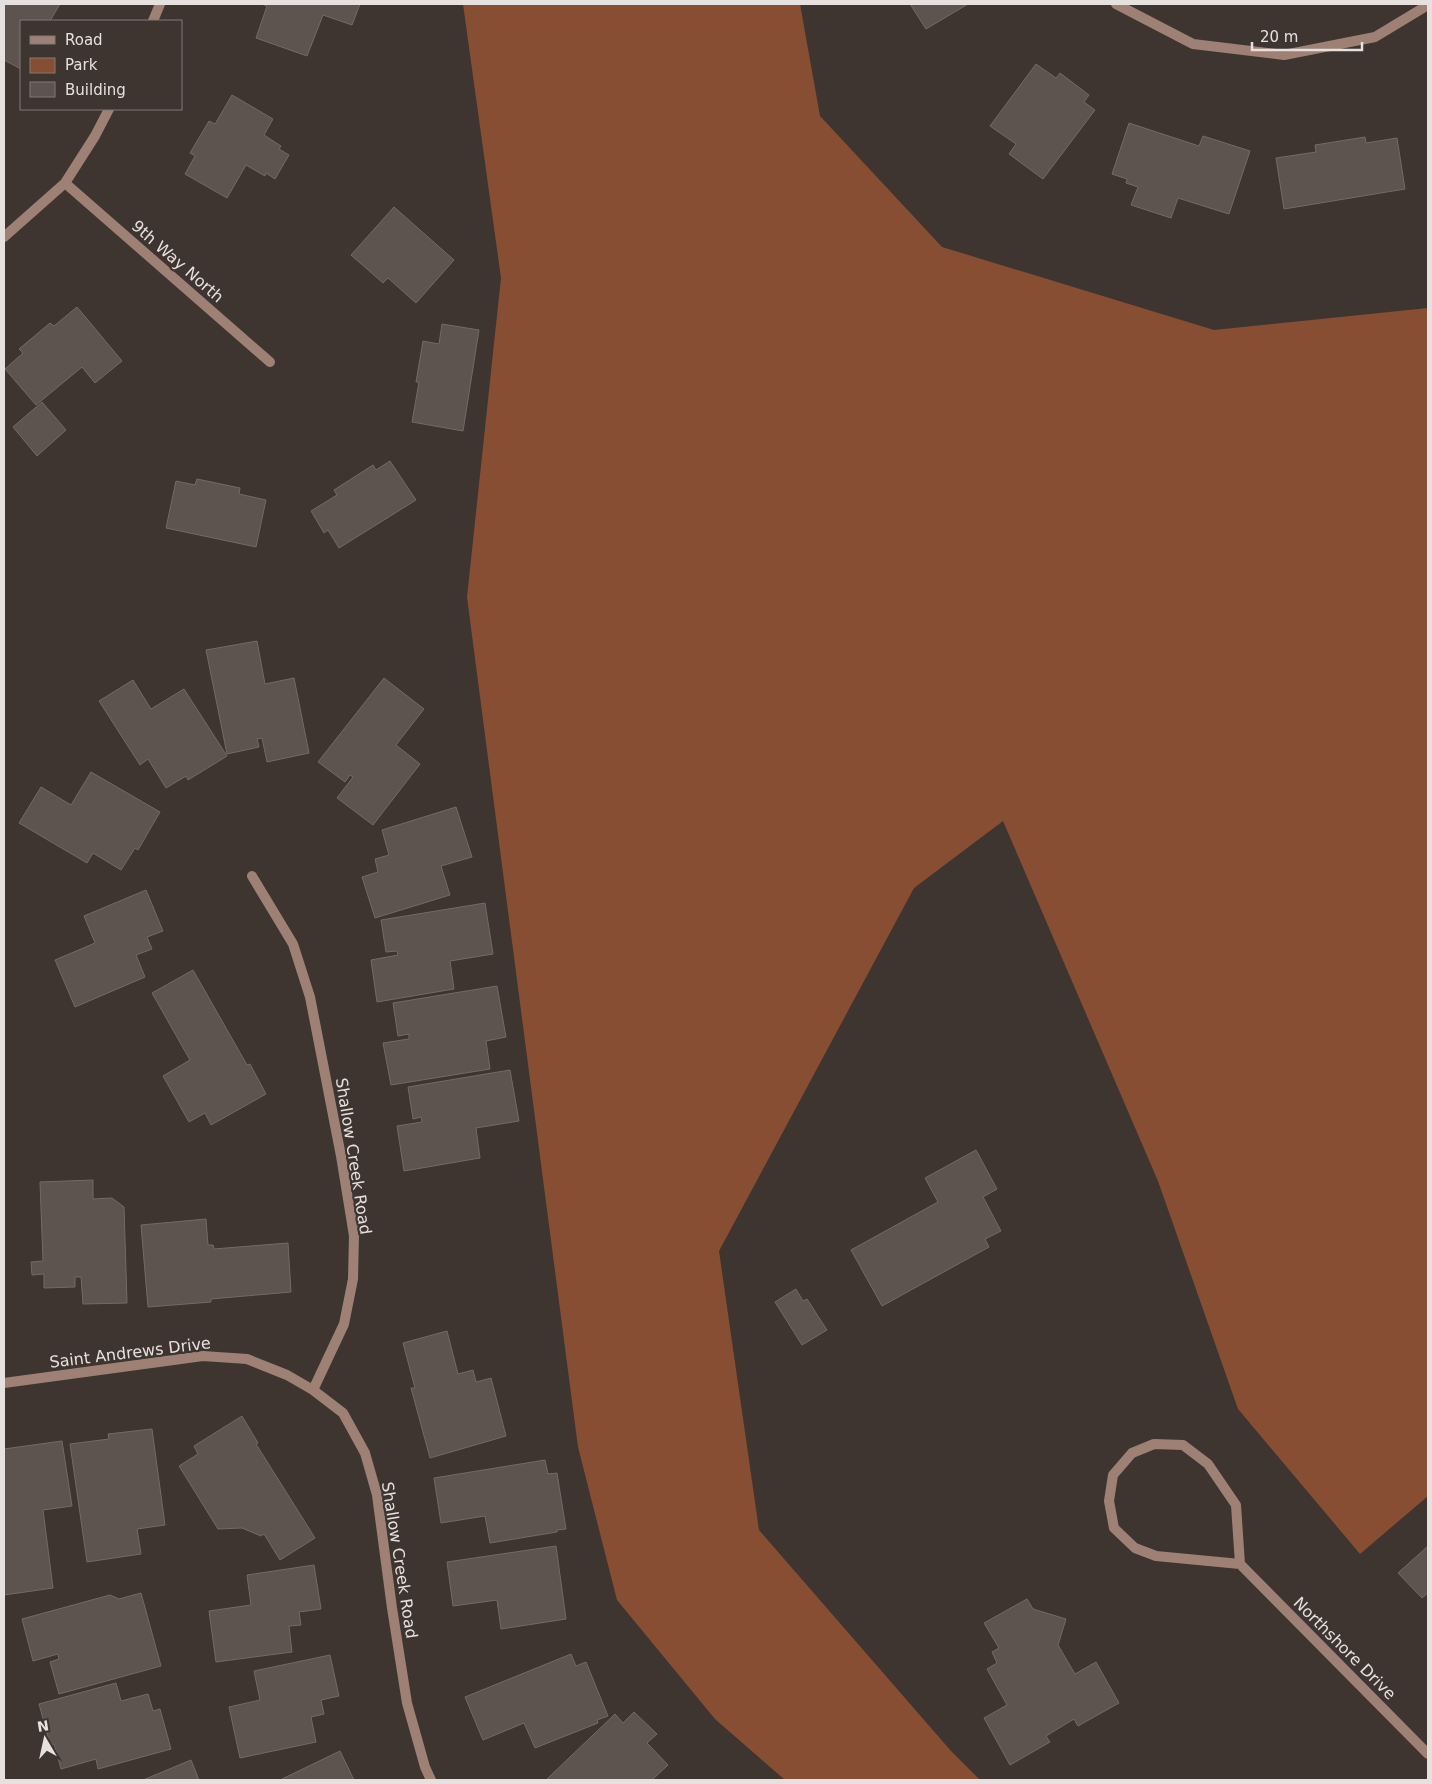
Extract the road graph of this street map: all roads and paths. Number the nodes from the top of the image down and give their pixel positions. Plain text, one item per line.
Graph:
1 (160, 4) edge
2 (1116, 4) edge
3 (1428, 5) edge
4 (153, 20) edge
5 (108, 110) edge
6 (66, 183) junction
7 (4, 237) edge
8 (270, 362) dead end
9 (252, 876) dead end
10 (4, 1383) edge
11 (313, 1390) junction
12 (1240, 1564) junction
13 (1428, 1754) edge
14 (431, 1780) edge

1 - 4 street
2 - 3 street
5 - 6 street
6 - 7 street
6 - 8 street, 9th Way North
9 - 11 street, Shallow Creek Road
10 - 11 street, Saint Andrews Drive
11 - 14 street, Shallow Creek Road
12 - 12 street
12 - 13 street, Northshore Drive

